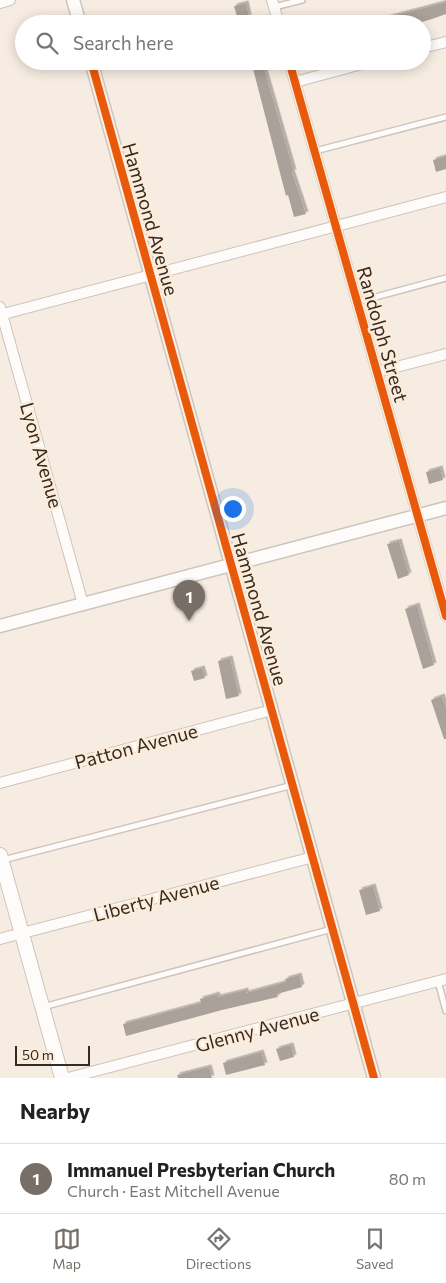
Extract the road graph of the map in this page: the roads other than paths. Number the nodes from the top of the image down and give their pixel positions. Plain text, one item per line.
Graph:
1 (10, 0) edge
2 (74, 0) edge
3 (302, 0) edge
4 (0, 3) edge
5 (273, 4) edge
6 (78, 15) edge
7 (446, 42) edge
8 (431, 46) edge
9 (93, 70) edge
10 (292, 70) edge
11 (340, 70) edge
12 (295, 82) junction
13 (446, 117) edge
14 (315, 151) junction
15 (446, 197) edge
16 (336, 226) junction
17 (150, 275) junction
18 (446, 278) edge
19 (357, 302) junction
20 (1, 312) edge
21 (446, 354) edge
22 (377, 372) junction
23 (446, 508) edge
24 (418, 516) junction
25 (231, 565) junction
26 (442, 590) edge
27 (83, 604) junction
28 (446, 616) edge
29 (0, 626) edge
30 (272, 710) junction
31 (0, 783) edge
32 (293, 785) junction
33 (313, 857) junction
34 (1, 858) edge
35 (333, 929) junction
36 (22, 933) junction
37 (0, 939) edge
38 (442, 980) edge
39 (354, 1004) junction
40 (42, 1007) junction
41 (446, 1010) edge
42 (371, 1077) edge
43 (62, 1078) edge
44 (68, 1078) edge

1 - 4 street
2 - 6 street
3 - 5 lane
7 - 8 street
9 - 17 street, Hammond Avenue
10 - 12 street, Randolph Street
11 - 12 street
12 - 14 street, Randolph Street
13 - 14 lane
14 - 16 street, Randolph Street
15 - 16 street
16 - 17 street
16 - 19 street, Randolph Street
17 - 20 street
17 - 25 street, Hammond Avenue
18 - 19 lane
19 - 22 street, Randolph Street
20 - 27 street, Lyon Avenue
21 - 22 street
22 - 24 street, Randolph Street
23 - 24 street
24 - 25 street
24 - 26 street, Randolph Street
25 - 27 street
25 - 30 street, Hammond Avenue
26 - 28 street, Randolph Street
27 - 29 street
30 - 31 street, Patton Avenue
30 - 32 street, Hammond Avenue
32 - 33 street, Hammond Avenue
32 - 34 lane
33 - 35 street, Hammond Avenue
33 - 36 street, Liberty Avenue
34 - 36 main road
35 - 39 street, Hammond Avenue
35 - 40 lane
36 - 37 street, Liberty Avenue
36 - 40 main road
38 - 39 street, Glenny Avenue
38 - 41 lane
39 - 42 street, Hammond Avenue
39 - 44 street, Glenny Avenue
40 - 43 main road

